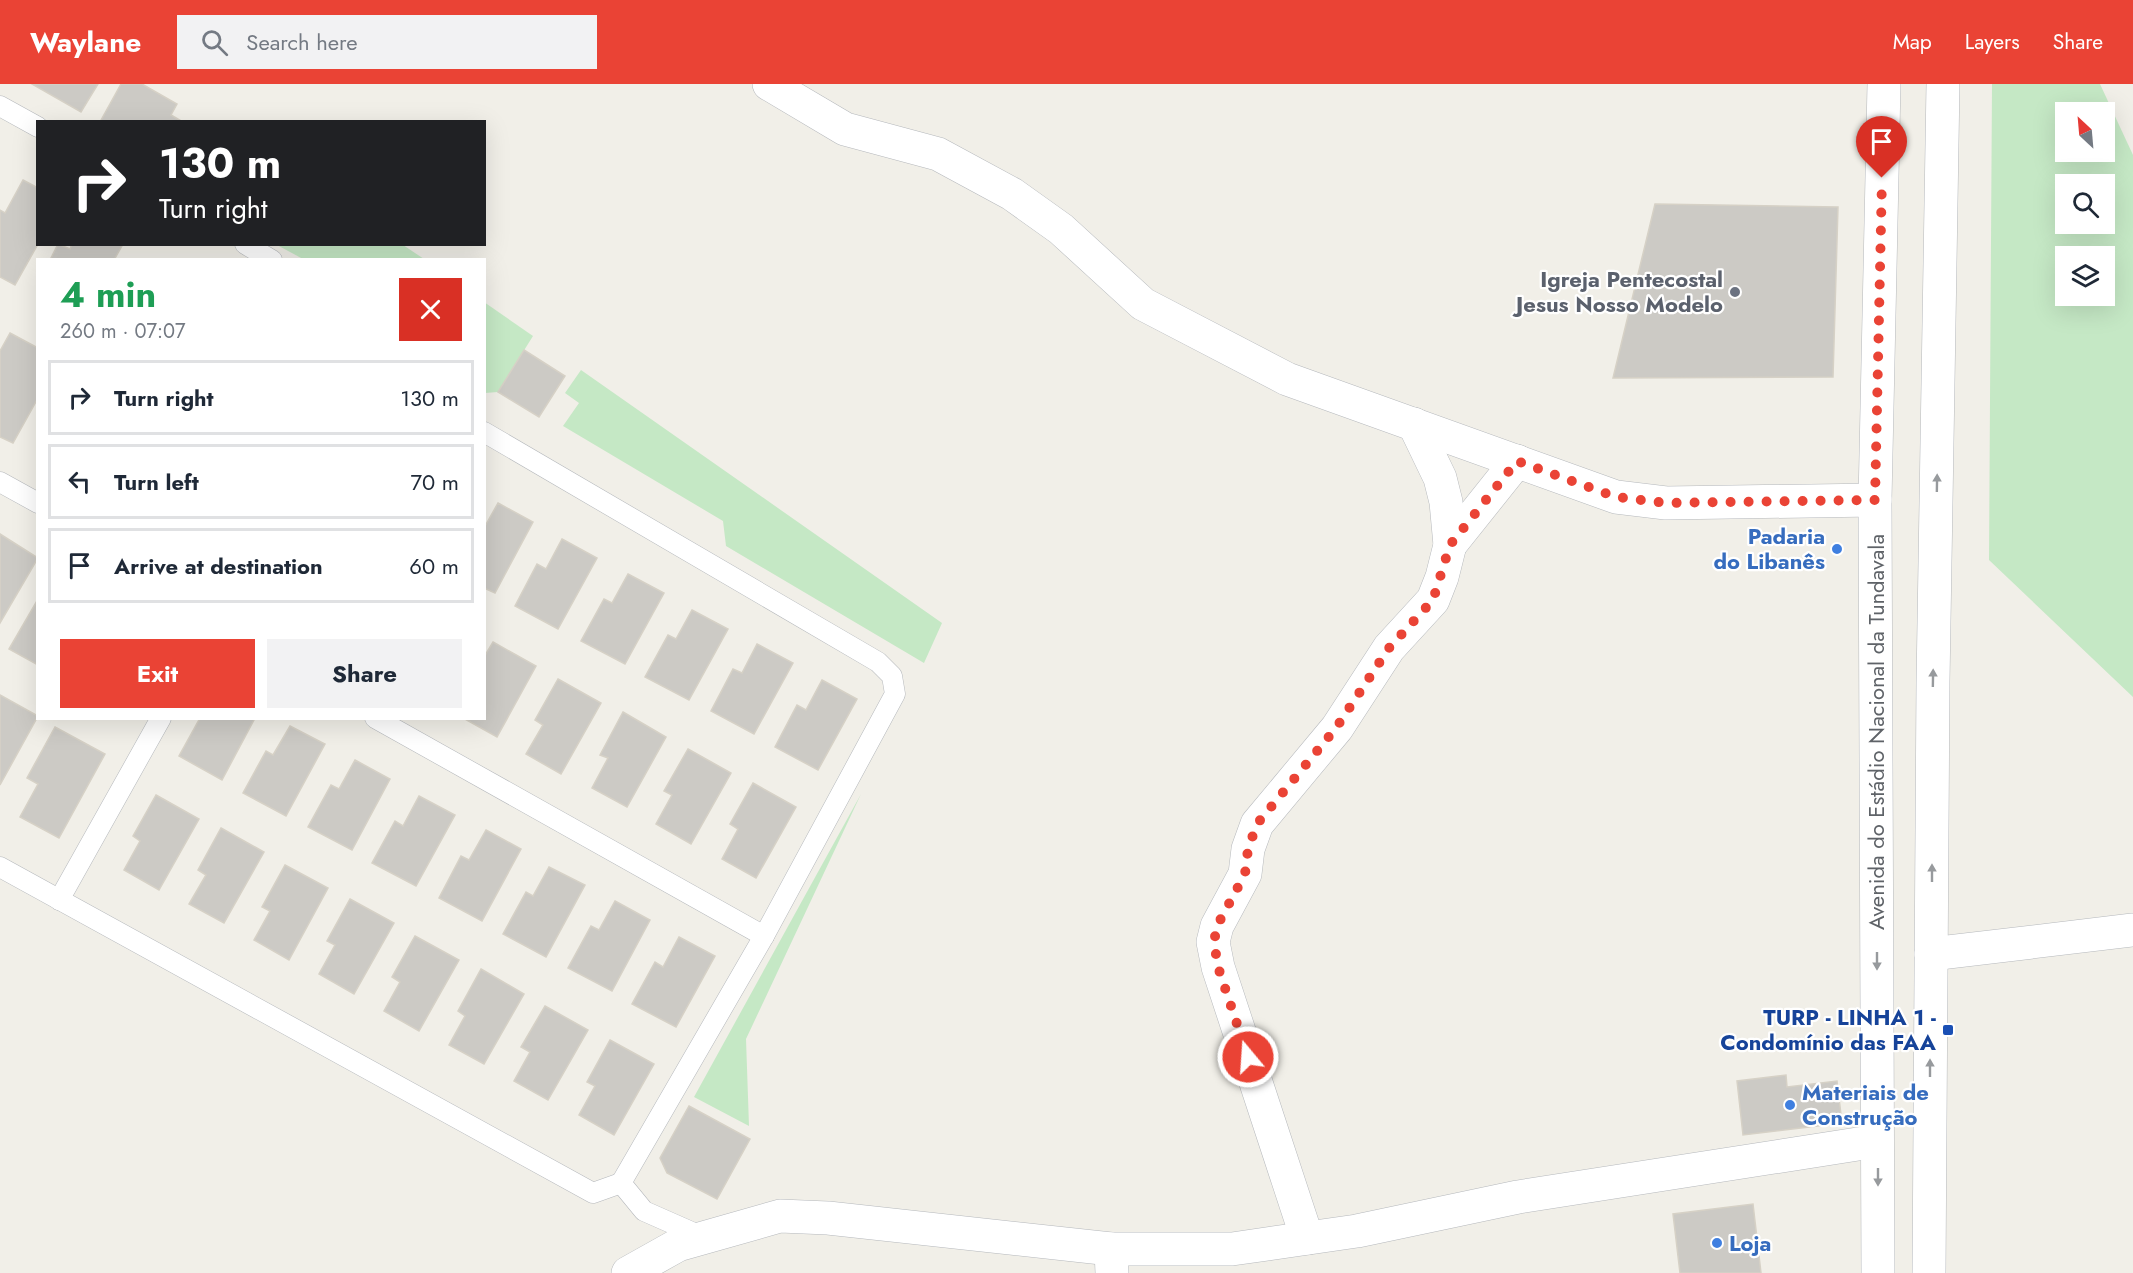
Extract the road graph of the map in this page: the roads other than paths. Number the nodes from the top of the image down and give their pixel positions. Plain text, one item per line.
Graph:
1 (769, 84) edge
2 (1884, 84) edge
3 (1944, 84) edge
4 (0, 106) edge
5 (36, 126) edge
6 (249, 246) edge
7 (269, 258) edge
8 (1414, 424) junction
9 (486, 433) edge
10 (1517, 461) junction
11 (0, 482) edge
12 (1875, 500) junction
13 (36, 502) edge
14 (1450, 545) junction
15 (160, 720) edge
16 (379, 720) edge
17 (0, 867) edge
18 (59, 900) junction
19 (2133, 930) edge
20 (764, 936) junction
21 (1931, 954) junction
22 (1877, 1141) junction
23 (621, 1183) junction
24 (703, 1237) junction
25 (1307, 1238) junction
26 (1112, 1261) edge
27 (631, 1272) edge
28 (1878, 1273) edge
29 (1929, 1273) edge

1 - 8 street
2 - 12 street, Avenida do Estádio Nacional da Tundavala
21 -> 3 street
4 - 5 lane
6 - 7 lane
8 - 10 street
8 - 14 street
9 - 20 lane
10 - 12 street
10 - 14 street
11 - 13 lane
12 -> 22 street, Avenida do Estádio Nacional da Tundavala
14 - 25 street
15 - 18 lane
16 - 20 lane
17 - 18 lane
18 - 23 lane
19 - 21 street
20 - 23 lane
29 -> 21 street
22 - 25 street
22 -> 28 street, Avenida do Estádio Nacional da Tundavala
23 - 24 lane
24 - 26 street
24 - 27 street
25 - 26 street

